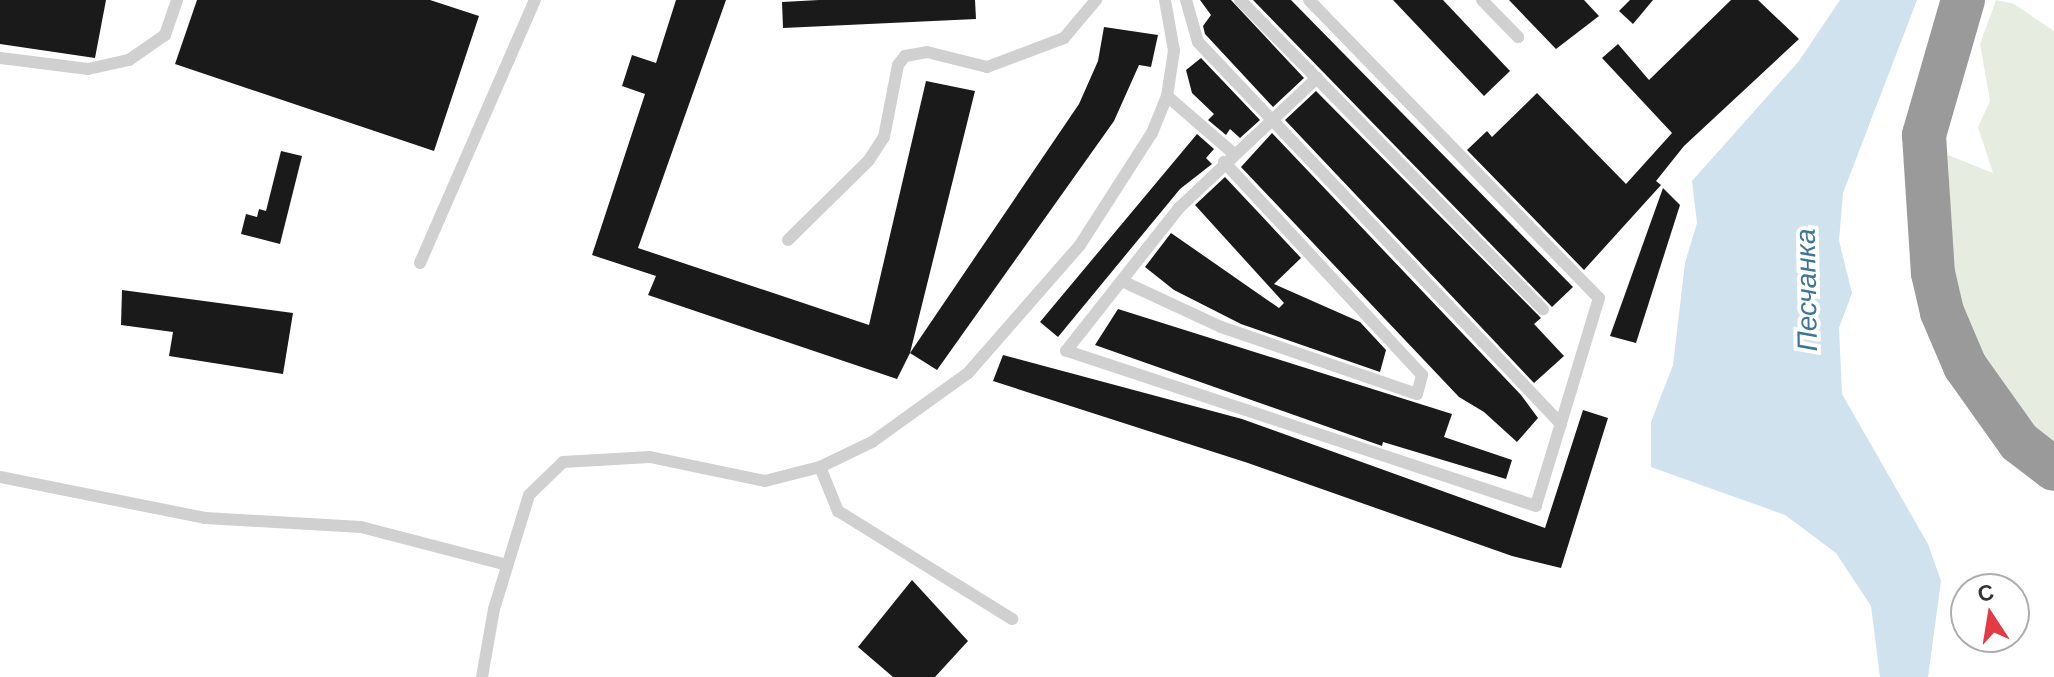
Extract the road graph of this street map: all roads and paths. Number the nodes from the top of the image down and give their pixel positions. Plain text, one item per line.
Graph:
1 (177, 0) edge
2 (535, 0) edge
3 (1096, 0) edge
4 (1165, 0) edge
5 (1186, 0) edge
6 (1240, 0) edge
7 (1309, 0) edge
8 (1482, 0) edge
9 (1963, 0) edge
10 (1518, 37) dead end
11 (0, 58) edge
12 (1317, 78) junction
13 (1167, 96) junction
14 (1272, 119) junction
15 (1229, 157) junction
16 (788, 240) dead end
17 (420, 263) dead end
18 (1122, 281) junction
19 (1543, 309) dead end
20 (1561, 424) junction
21 (820, 467) junction
22 (2054, 469) edge
23 (0, 477) edge
24 (507, 565) junction
25 (1012, 619) dead end
26 (482, 677) edge

1 - 11 lane
2 - 17 lane
3 - 16 lane
4 - 13 lane
5 - 14 lane
6 - 12 lane
7 - 20 lane
8 - 10 lane
9 - 22 highway
12 - 14 lane
12 - 19 lane
13 - 15 lane
13 - 21 lane
14 - 15 lane
14 - 20 lane
15 - 18 lane
15 - 18 lane
18 - 20 lane
21 - 24 lane
21 - 25 lane
23 - 24 lane
24 - 26 lane

